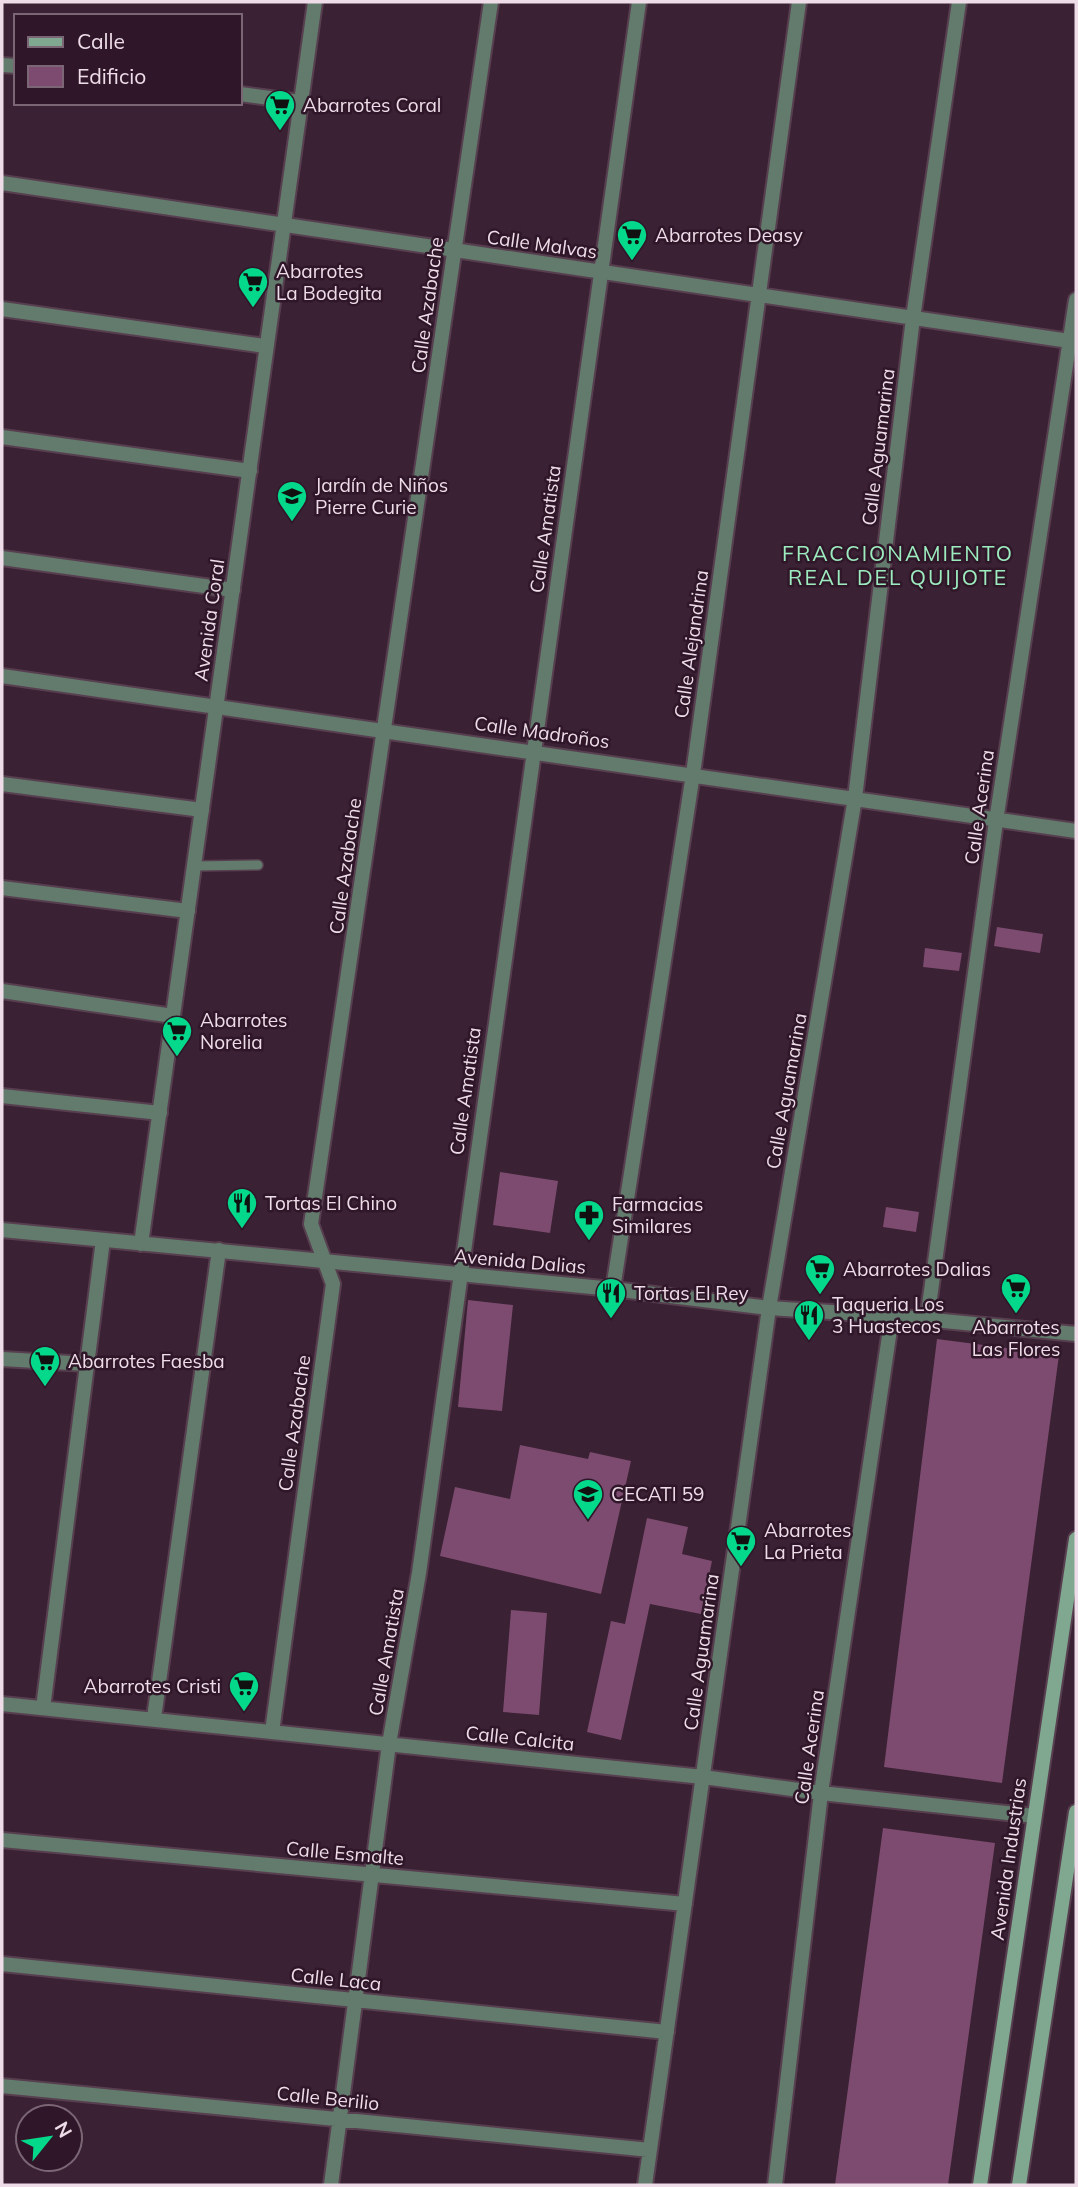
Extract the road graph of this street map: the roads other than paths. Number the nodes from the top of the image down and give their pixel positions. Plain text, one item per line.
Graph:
1 (315, 2) edge
2 (491, 2) edge
3 (639, 2) edge
4 (799, 2) edge
5 (958, 2) edge
6 (242, 94) edge
7 (300, 102) junction
8 (2, 183) edge
9 (284, 225) junction
10 (455, 250) junction
11 (601, 272) junction
12 (757, 295) junction
13 (1076, 300) edge
14 (2, 309) edge
15 (913, 318) junction
16 (1073, 342) edge
17 (265, 345) junction
18 (2, 438) edge
19 (250, 471) junction
20 (2, 558) edge
21 (233, 590) junction
22 (2, 676) edge
23 (216, 704) junction
24 (384, 729) junction
25 (534, 751) junction
26 (693, 774) junction
27 (2, 784) edge
28 (855, 798) junction
29 (202, 810) junction
30 (996, 821) junction
31 (1076, 831) edge
32 (258, 865) dead end
33 (194, 866) junction
34 (2, 888) edge
35 (188, 911) junction
36 (2, 991) edge
37 (173, 1016) junction
38 (2, 1096) edge
39 (160, 1113) junction
40 (2, 1230) edge
41 (103, 1240) junction
42 (141, 1244) junction
43 (219, 1250) junction
44 (325, 1261) junction
45 (459, 1274) junction
46 (613, 1289) junction
47 (769, 1308) junction
48 (892, 1316) junction
49 (927, 1320) junction
50 (1076, 1334) edge
51 (2, 1359) edge
52 (87, 1364) junction
53 (1076, 1539) edge
54 (2, 1704) edge
55 (43, 1708) junction
56 (154, 1718) junction
57 (272, 1732) junction
58 (389, 1744) junction
59 (703, 1776) junction
60 (821, 1793) junction
61 (1076, 1812) edge
62 (1034, 1816) junction
63 (2, 1840) edge
64 (372, 1874) junction
65 (685, 1904) junction
66 (2, 1964) edge
67 (355, 2000) junction
68 (667, 2032) junction
69 (2, 2086) edge
70 (340, 2119) junction
71 (650, 2150) junction
72 (331, 2185) edge
73 (645, 2185) edge
74 (775, 2185) edge
75 (980, 2185) edge
76 (1019, 2185) edge

1 - 7 street, Avenida Coral
2 - 10 street, Calle Azabache
3 - 11 street, Calle Amatista
4 - 12 street, Calle Alejandrina
5 - 15 street, Calle Aguamarina
6 - 7 street
7 - 9 street, Avenida Coral
8 - 9 street, Calle Malvas
9 - 10 street, Calle Malvas
9 - 17 street, Avenida Coral
10 - 11 street, Calle Malvas
10 - 24 street, Calle Azabache
11 - 12 street, Calle Malvas
11 - 25 street, Calle Amatista
12 - 15 street, Calle Malvas
12 - 26 street, Calle Alejandrina
13 - 16 street, Calle Acerina
14 - 17 street
15 - 16 street, Calle Malvas
15 - 28 street, Calle Aguamarina
16 - 30 street, Calle Acerina
17 - 19 street, Avenida Coral
18 - 19 street
19 - 21 street, Avenida Coral
20 - 21 street
21 - 23 street, Avenida Coral
22 - 23 street, Calle Madroños
23 - 24 street, Calle Madroños
23 - 29 street, Avenida Coral
24 - 25 street, Calle Madroños
24 - 44 street, Calle Azabache
25 - 26 street, Calle Madroños
25 - 45 street, Calle Amatista
26 - 28 street, Calle Madroños
26 - 46 street, Calle Alejandrina
27 - 29 street
28 - 30 street, Calle Madroños
28 - 47 street, Calle Aguamarina
29 - 33 street, Avenida Coral
30 - 31 street, Calle Madroños
30 - 49 street, Calle Acerina
32 - 33 lane
33 - 35 street, Avenida Coral
34 - 35 street
35 - 37 street, Avenida Coral
36 - 37 street
37 - 39 street, Avenida Coral
38 - 39 street
39 - 42 street, Avenida Coral
40 - 41 street, Avenida Dalias
41 - 42 street, Avenida Dalias
41 - 52 street
42 - 43 street, Avenida Dalias
43 - 44 street, Avenida Dalias
43 - 56 street
44 - 45 street, Avenida Dalias
44 - 57 street, Calle Azabache
45 - 46 street, Avenida Dalias
45 - 58 street, Calle Amatista
46 - 47 street, Avenida Dalias
47 - 48 street, Avenida Dalias
47 - 59 street, Calle Aguamarina
48 - 49 street, Avenida Dalias
48 - 60 street, Calle Acerina
49 - 50 street, Avenida Dalias
51 - 52 street
52 - 55 street
53 - 62 main road, Avenida Industrias
54 - 55 street, Calle Calcita
55 - 56 street, Calle Calcita
56 - 57 street, Calle Calcita
57 - 58 street, Calle Calcita
58 - 59 street, Calle Calcita
58 - 64 street, Calle Amatista
59 - 60 street, Calle Calcita
59 - 65 street, Calle Aguamarina
60 - 62 street, Calle Calcita
60 - 74 street, Calle Acerina
61 - 76 main road
62 - 75 main road, Avenida Industrias
63 - 64 street, Calle Esmalte
64 - 65 street, Calle Esmalte
64 - 67 street, Calle Amatista
65 - 68 street, Calle Aguamarina
66 - 67 street, Calle Laca
67 - 68 street, Calle Laca
67 - 70 street, Calle Amatista
68 - 71 street, Calle Aguamarina
69 - 70 street, Calle Berilio
70 - 71 street, Calle Berilio
70 - 72 street, Calle Amatista
71 - 73 street, Calle Aguamarina

